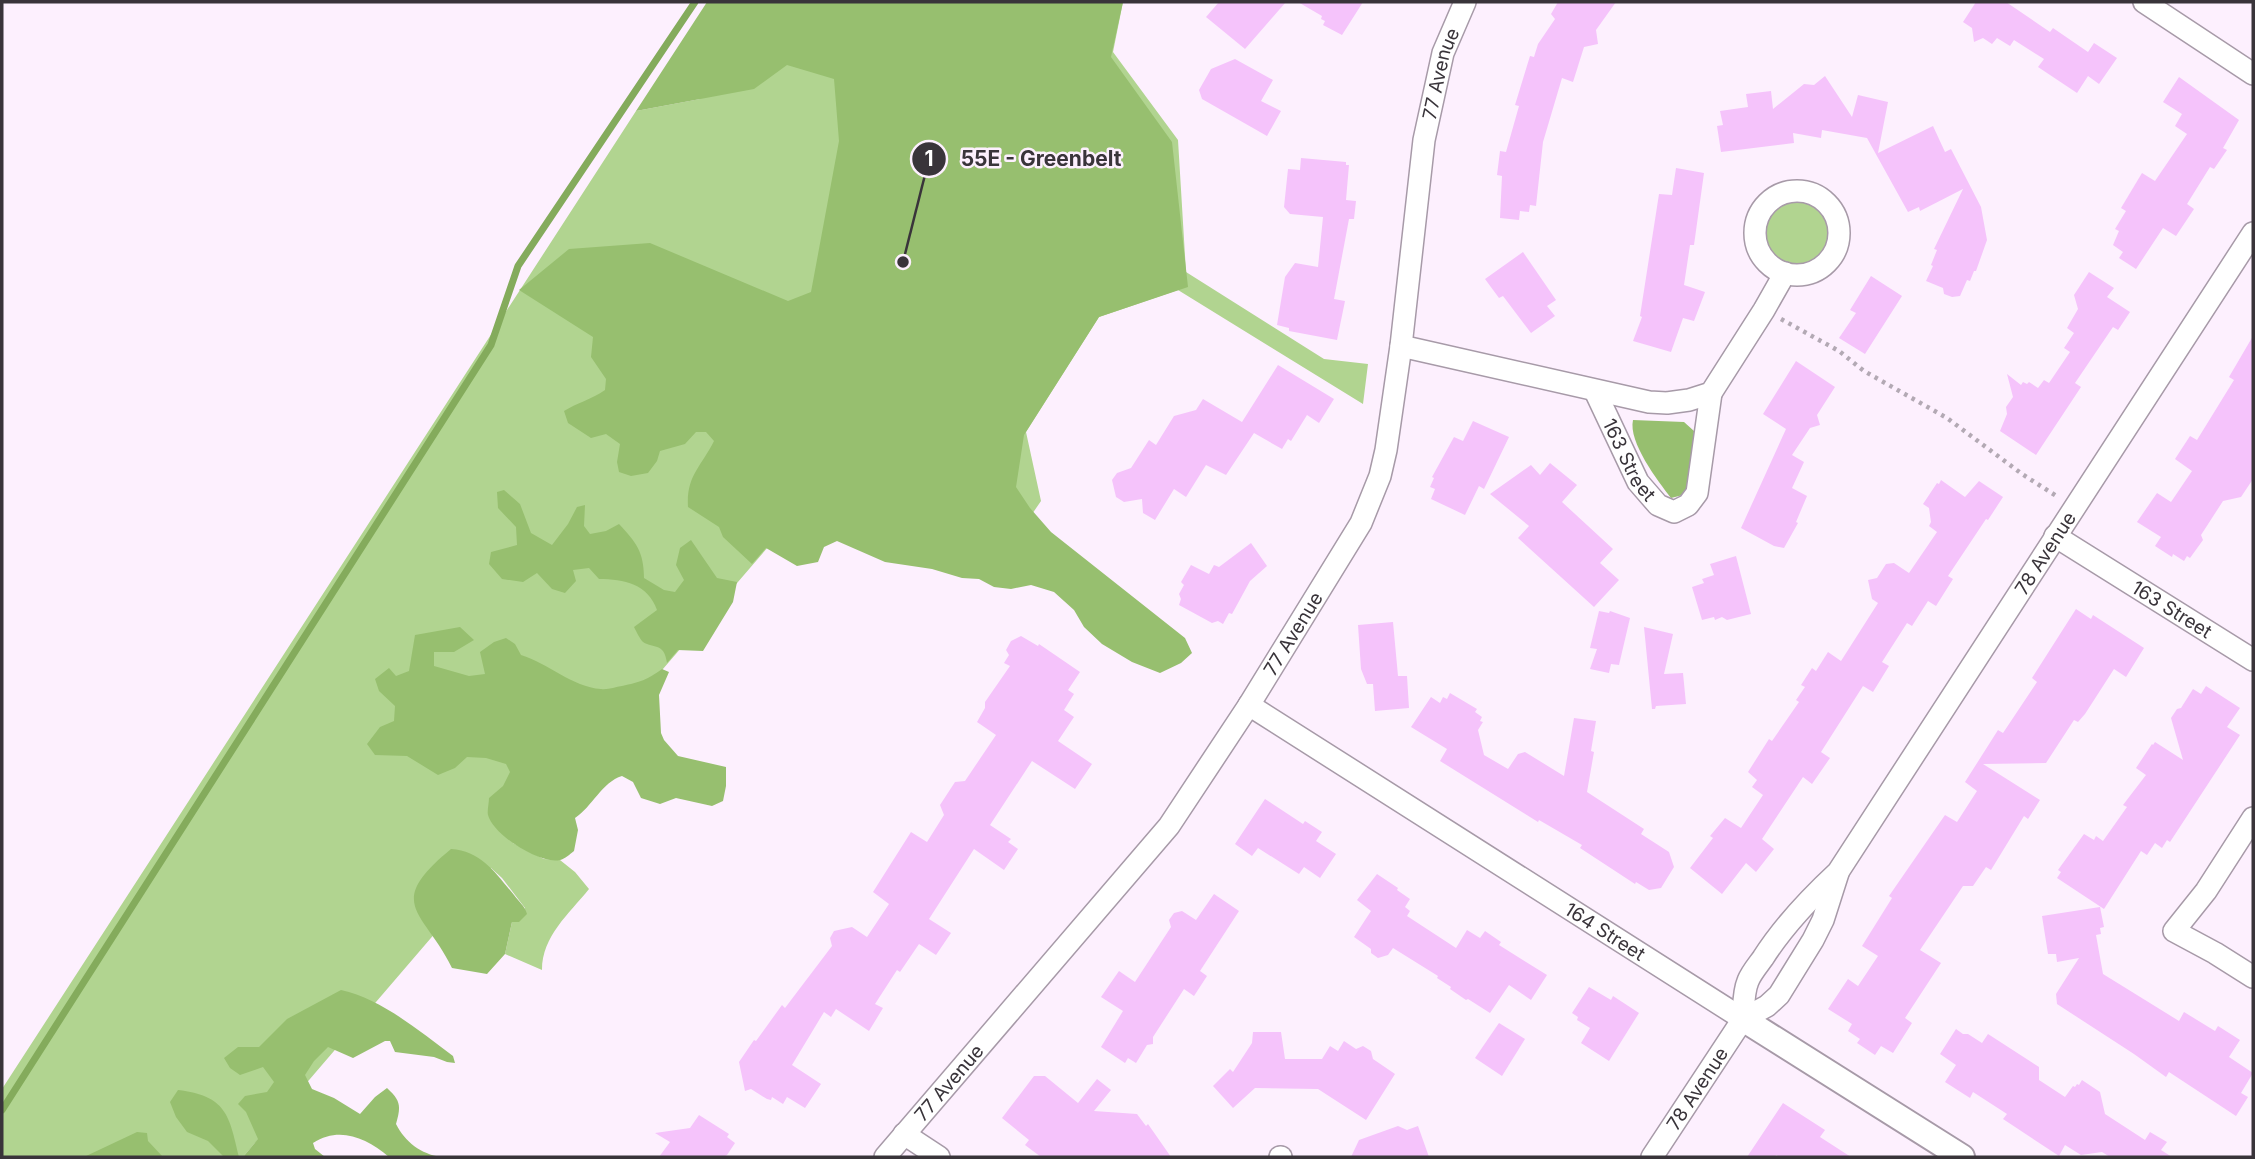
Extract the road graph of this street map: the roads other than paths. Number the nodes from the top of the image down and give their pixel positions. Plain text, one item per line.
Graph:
1 (1465, 2) edge
2 (2144, 2) edge
3 (2253, 74) edge
4 (2253, 233) edge
5 (1785, 273) junction
6 (1401, 346) junction
7 (1595, 391) junction
8 (1710, 393) junction
9 (2055, 536) junction
10 (2253, 660) edge
11 (1249, 705) junction
12 (2253, 818) edge
13 (1838, 872) junction
14 (2253, 978) edge
15 (1743, 1018) junction
16 (904, 1134) junction
17 (885, 1157) edge
18 (939, 1157) edge
19 (1652, 1157) edge
20 (1962, 1157) edge

1 - 6 street, 77 Avenue
2 - 3 street
4 - 9 street, 78 Avenue
5 - 5 street
5 - 8 street, 163 Street
6 - 7 street, 163 Street
6 - 11 street, 77 Avenue
7 - 8 street, 163 Street
7 - 8 street, 163 Street
9 - 10 street, 163 Street
9 - 13 street, 78 Avenue
11 - 15 street, 164 Street
11 - 16 street, 77 Avenue
12 - 14 street
13 - 15 street, 78 Avenue
13 - 15 street, 78 Avenue
15 - 19 street, 78 Avenue
15 - 20 street, 164 Street
16 - 17 street, 77 Avenue
16 - 18 street

